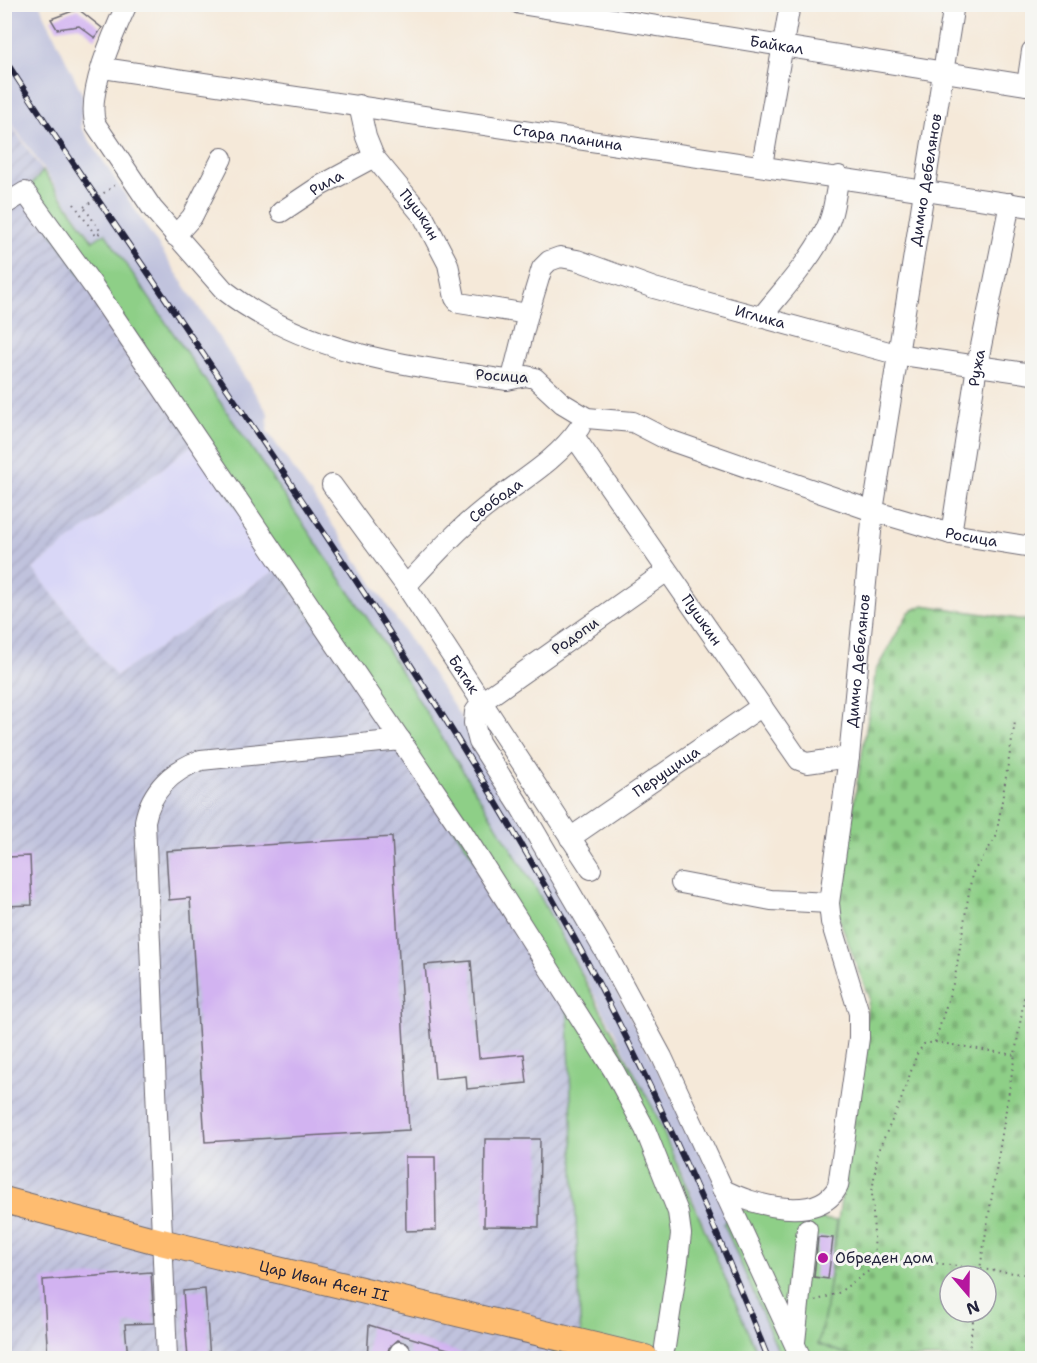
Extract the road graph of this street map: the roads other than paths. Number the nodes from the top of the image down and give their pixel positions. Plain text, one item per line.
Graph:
1 (520, 4) edge
2 (790, 4) edge
3 (954, 4) edge
4 (127, 5) edge
5 (637, 14) edge
6 (782, 46) junction
7 (1032, 51) edge
8 (103, 68) junction
9 (942, 71) junction
10 (1030, 86) edge
11 (359, 105) junction
12 (374, 157) junction
13 (222, 158) dead end
14 (762, 165) junction
15 (839, 176) junction
16 (923, 189) junction
17 (1010, 203) junction
18 (4, 205) edge
19 (1032, 207) edge
20 (281, 212) dead end
21 (175, 236) junction
22 (528, 314) junction
23 (763, 315) junction
24 (896, 354) junction
25 (977, 366) junction
26 (1032, 374) edge
27 (512, 378) junction
28 (587, 418) junction
29 (574, 436) junction
30 (332, 485) dead end
31 (873, 511) junction
32 (951, 534) junction
33 (1032, 541) edge
34 (667, 571) junction
35 (406, 586) junction
36 (483, 701) junction
37 (762, 706) junction
38 (401, 740) junction
39 (849, 758) junction
40 (570, 838) junction
41 (591, 869) dead end
42 (681, 883) dead end
43 (829, 903) junction
44 (722, 1189) junction
45 (4, 1200) edge
46 (807, 1230) dead end
47 (161, 1242) junction
48 (655, 1353) edge
49 (802, 1354) edge
50 (167, 1359) edge

1 - 5 street, Байкал
2 - 6 street
3 - 9 street, Димчо Дебелянов
4 - 8 street, Росица
5 - 6 street, Байкал
6 - 9 street, Байкал
6 - 14 street
7 - 10 street
8 - 11 street, Стара планина
8 - 21 street, Росица
9 - 10 street, Байкал
9 - 16 street, Димчо Дебелянов
11 - 12 street, Пушкин
11 - 14 street, Стара планина
12 - 20 street, Рила
12 - 22 street, Пушкин
13 - 21 street
14 - 15 street, Стара планина
15 - 16 street, Стара планина
15 - 23 street
16 - 17 street, Стара планина
16 - 24 street, Димчо Дебелянов
17 - 19 street, Стара планина
17 - 25 street, Ружа
18 - 38 street
21 - 27 street, Росица
22 - 23 street, Иглика
22 - 27 street
23 - 24 street, Иглика
24 - 25 street, Иглика
24 - 31 street, Димчо Дебелянов
25 - 26 street, Иглика
25 - 32 street, Ружа
27 - 28 street, Росица
28 - 29 street, Свобода
28 - 31 street, Росица
29 - 34 street, Пушкин
29 - 35 street, Свобода
30 - 35 street, Батак
31 - 32 street, Росица
31 - 39 street, Димчо Дебелянов
32 - 33 street, Росица
34 - 36 street, Родопи
34 - 37 street, Пушкин
35 - 36 street, Батак
36 - 40 street, Батак
36 - 44 street
37 - 39 street, Пушкин
37 - 40 street, Перущица
38 - 47 street
38 - 48 street
39 - 43 street, Димчо Дебелянов
40 - 41 street, Батак
42 - 43 street
43 - 44 street, Димчо Дебелянов
44 - 49 street
45 - 47 main road, Цар Иван Асен II
46 - 49 street
47 - 48 main road, Цар Иван Асен II
47 - 50 street

